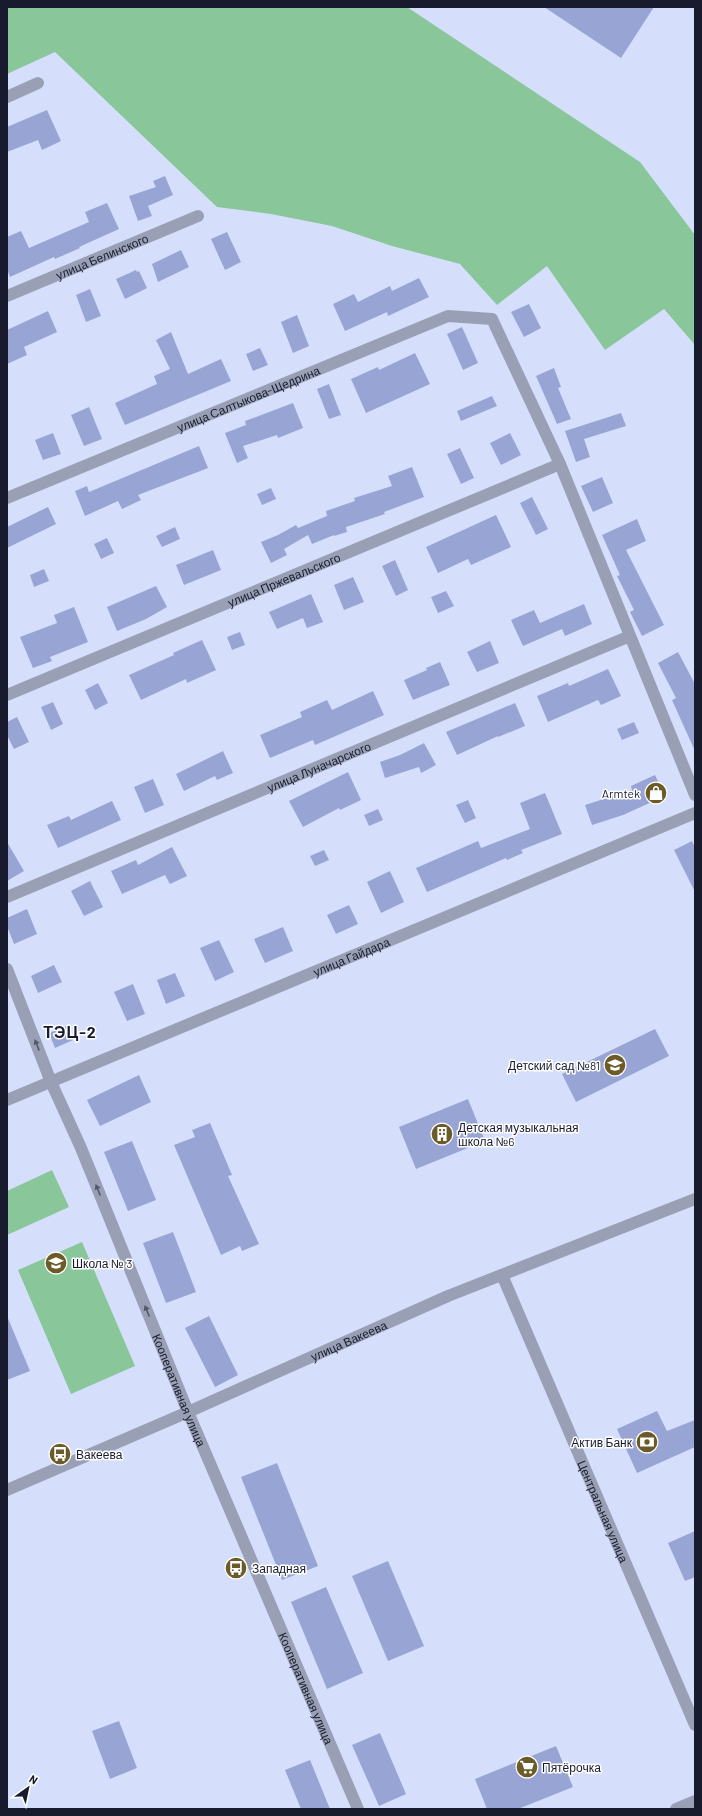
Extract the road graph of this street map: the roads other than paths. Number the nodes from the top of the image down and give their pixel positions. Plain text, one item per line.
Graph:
1 (38, 84) dead end
2 (7, 98) edge
3 (198, 216) dead end
4 (7, 296) edge
5 (560, 464) junction
6 (7, 498) edge
7 (630, 636) junction
8 (7, 695) edge
9 (695, 795) edge
10 (695, 813) edge
11 (7, 897) edge
12 (7, 968) edge
13 (50, 1082) junction
14 (7, 1100) edge
15 (695, 1199) edge
16 (502, 1275) junction
17 (188, 1412) junction
18 (7, 1490) edge
19 (695, 1725) edge
20 (695, 1801) edge
21 (358, 1809) edge
22 (676, 1809) edge

1 - 2 street
3 - 4 street, улица Белинского
5 - 6 street, улица Салтыкова-Щедрина
5 - 7 street
5 - 8 street, улица Пржевальского
7 - 9 street
7 - 11 street, улица Луначарского
10 - 13 street, улица Гайдара
13 -> 12 street, Кооперативная улица
13 - 14 street, улица Гайдара
17 -> 13 street, Кооперативная улица
15 - 16 street, улица Вакеева
16 - 17 street, улица Вакеева
16 - 19 street, Центральная улица
17 - 18 street, улица Вакеева
17 - 21 street, Кооперативная улица
20 - 22 street

